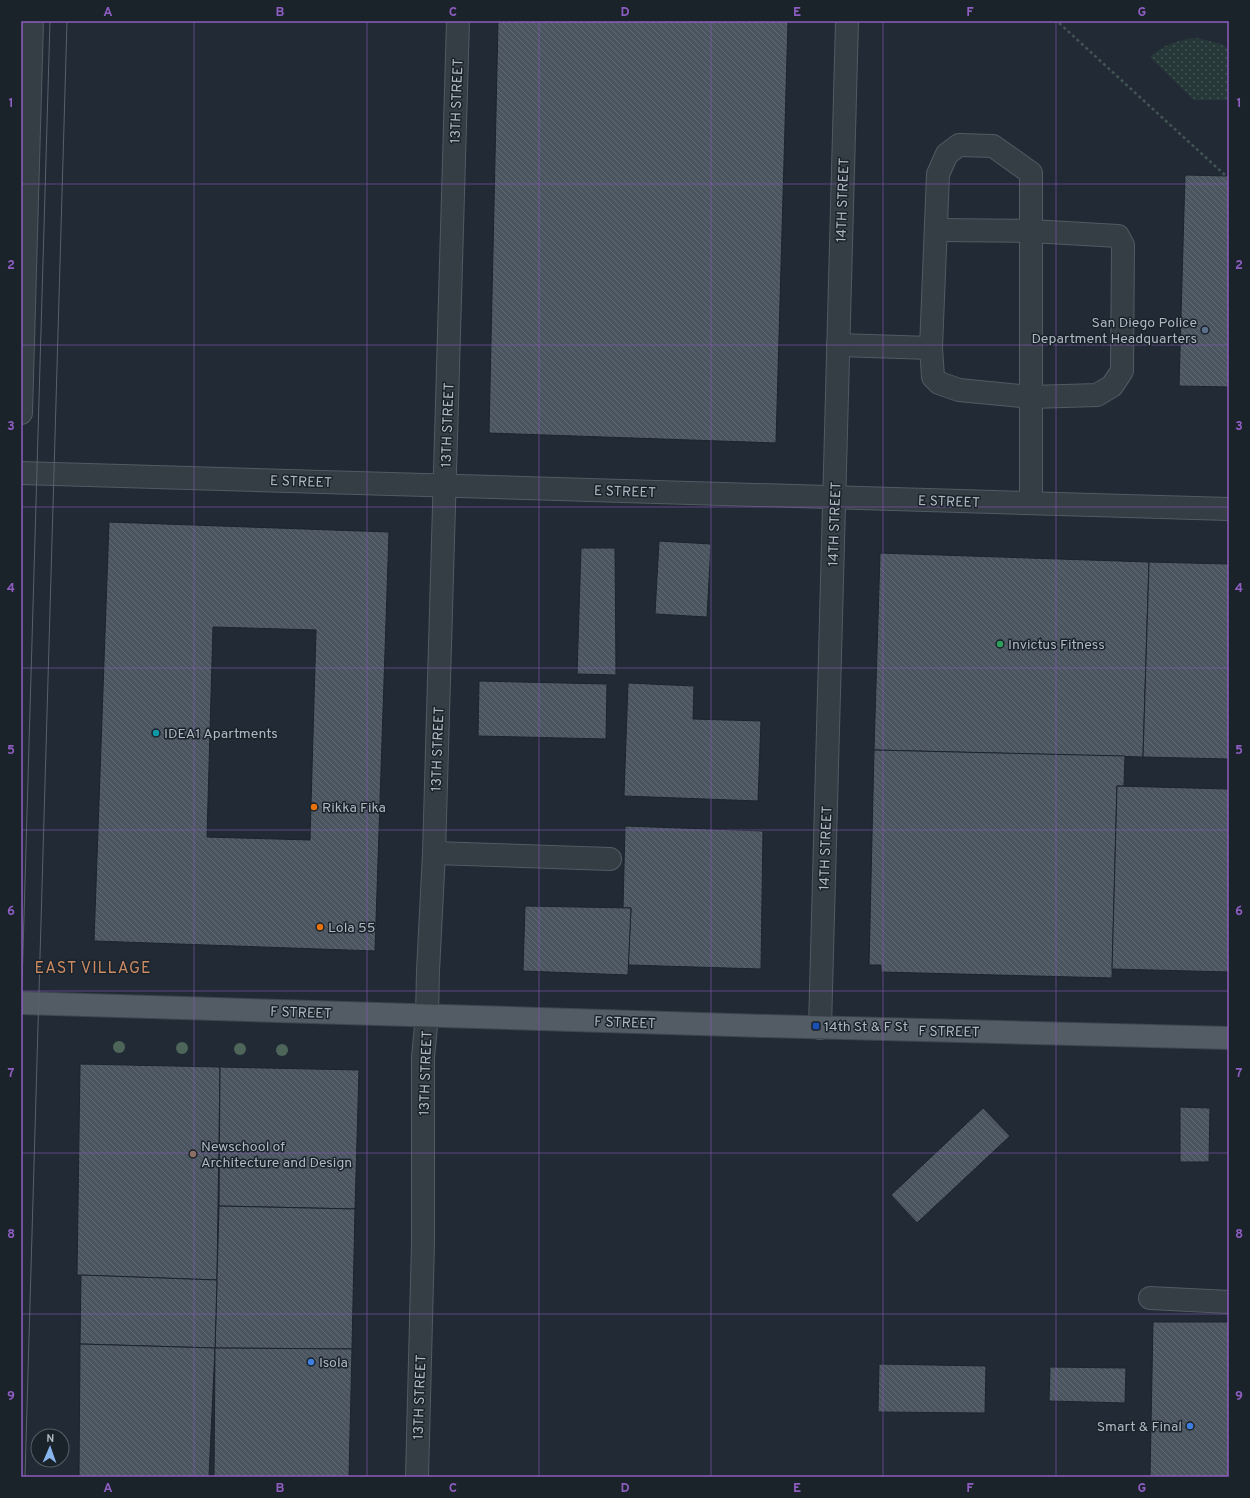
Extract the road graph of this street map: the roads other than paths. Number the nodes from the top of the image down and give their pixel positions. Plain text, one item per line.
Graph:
1 (32, 21) edge
2 (458, 21) edge
3 (847, 21) edge
4 (936, 230) junction
5 (1031, 231) junction
6 (838, 345) junction
7 (931, 348) junction
8 (1031, 397) junction
9 (21, 413) edge
10 (21, 473) edge
11 (445, 486) junction
12 (834, 498) junction
13 (1031, 504) junction
14 (1229, 509) edge
15 (434, 853) junction
16 (610, 859) dead end
17 (21, 1003) edge
18 (427, 1016) junction
19 (820, 1028) junction
20 (1229, 1038) edge
21 (1150, 1298) dead end
22 (1229, 1302) edge
23 (417, 1477) edge

1 - 9 street
2 - 11 street, 13TH STREET
3 - 6 street, 14TH STREET
4 - 5 street
4 - 5 street
4 - 7 street
5 - 8 street
5 - 8 street
6 - 7 street
6 - 12 street, 14TH STREET
7 - 8 street
8 - 13 street
10 - 11 street, E STREET
11 - 12 street, E STREET
11 - 15 street, 13TH STREET
12 - 13 street, E STREET
12 - 19 street, 14TH STREET
13 - 14 street, E STREET
15 - 16 street
15 - 18 street, 13TH STREET
17 - 18 main road, F STREET
18 - 19 main road, F STREET
18 - 23 street, 13TH STREET
19 - 20 main road, F STREET
21 - 22 street

